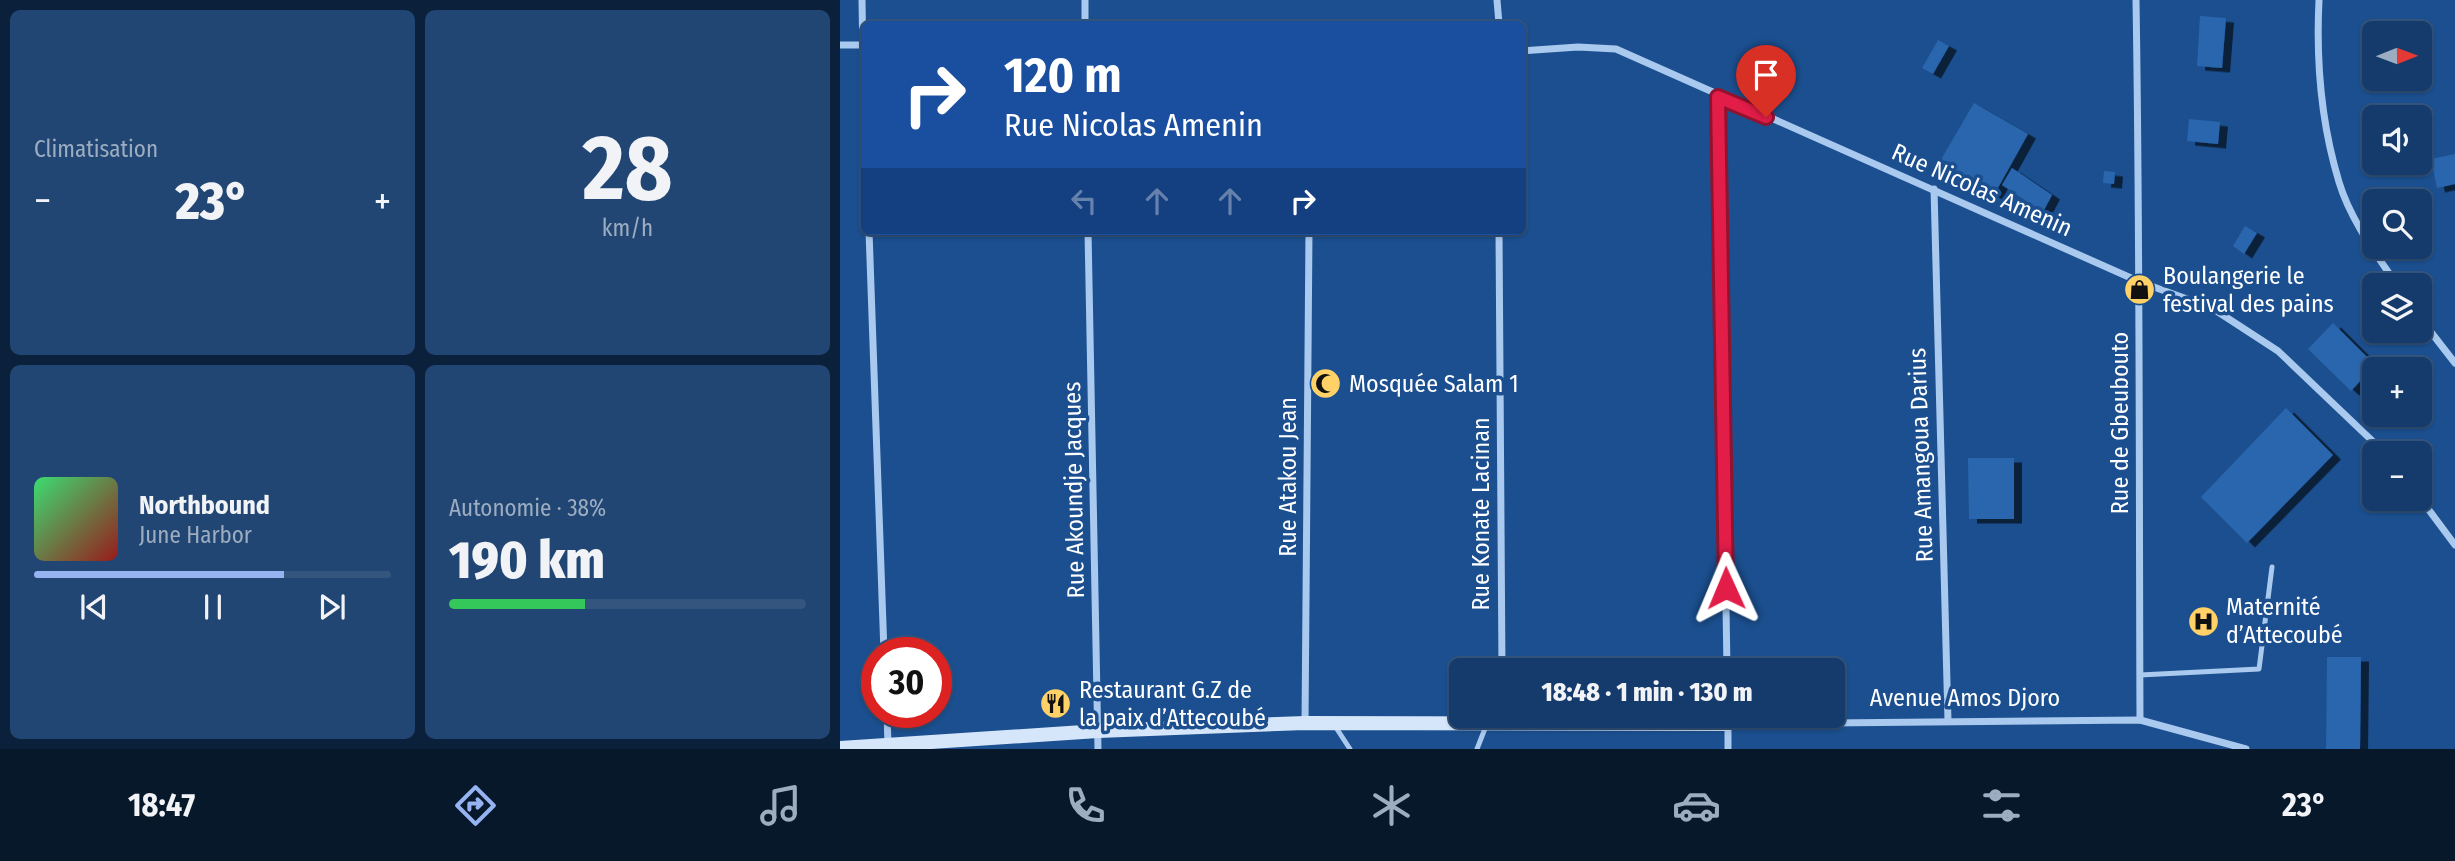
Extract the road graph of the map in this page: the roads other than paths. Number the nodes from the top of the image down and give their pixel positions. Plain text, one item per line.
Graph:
1 (862, 0) edge
2 (1085, 0) edge
3 (1497, 0) edge
4 (2136, 0) edge
5 (2319, 0) edge
6 (862, 21) edge
7 (1084, 21) edge
8 (1499, 21) edge
9 (840, 45) edge
10 (861, 45) edge
11 (1526, 51) edge
12 (1718, 97) junction
13 (1934, 189) junction
14 (869, 235) edge
15 (1088, 235) edge
16 (1309, 235) edge
17 (1499, 235) edge
18 (2389, 273) edge
19 (2140, 282) junction
20 (2432, 333) edge
21 (2455, 363) edge
22 (2372, 441) edge
23 (2430, 511) edge
24 (2455, 545) edge
25 (2272, 567) dead end
26 (883, 637) edge
27 (1502, 658) edge
28 (1727, 658) edge
29 (2140, 675) junction
30 (2140, 720) junction
31 (1845, 721) edge
32 (1948, 721) junction
33 (1449, 722) edge
34 (1305, 723) junction
35 (1333, 724) junction
36 (887, 728) edge
37 (1492, 728) edge
38 (1728, 728) edge
39 (1098, 731) junction
40 (888, 746) junction
41 (840, 748) edge
42 (1098, 749) edge
43 (1350, 749) edge
44 (1477, 749) edge
45 (1728, 749) edge
46 (2246, 749) edge

1 - 6 street
2 - 7 street
3 - 8 street
4 - 19 street, Rue de Gbeubouto
5 - 18 street
9 - 10 street
11 - 12 street, Rue Nicolas Amenin
12 - 13 street, Rue Nicolas Amenin
12 - 28 street
13 - 19 street, Rue Nicolas Amenin
13 - 32 street, Rue Amangoua Darius
14 - 26 street
15 - 39 street, Rue Akoundje Jacques
16 - 34 street, Rue Atakou Jean
17 - 27 street, Rue Konate Lacinan
19 - 22 street, Rue Nicolas Amenin
19 - 29 street, Rue de Gbeubouto
20 - 21 street
23 - 24 street
25 - 29 lane
29 - 30 street, Rue de Gbeubouto
30 - 32 street, Avenue Amos Djoro
30 - 46 street, Avenue Amos Djoro
31 - 32 street, Avenue Amos Djoro
33 - 35 street, Avenue Amos Djoro
34 - 35 street, Avenue Amos Djoro
34 - 39 street, Avenue Amos Djoro
35 - 43 lane
36 - 40 street
37 - 44 lane
38 - 45 street
39 - 40 street, Avenue Amos Djoro
39 - 42 street, Rue Akoundje Jacques
40 - 41 street, Avenue Amos Djoro

